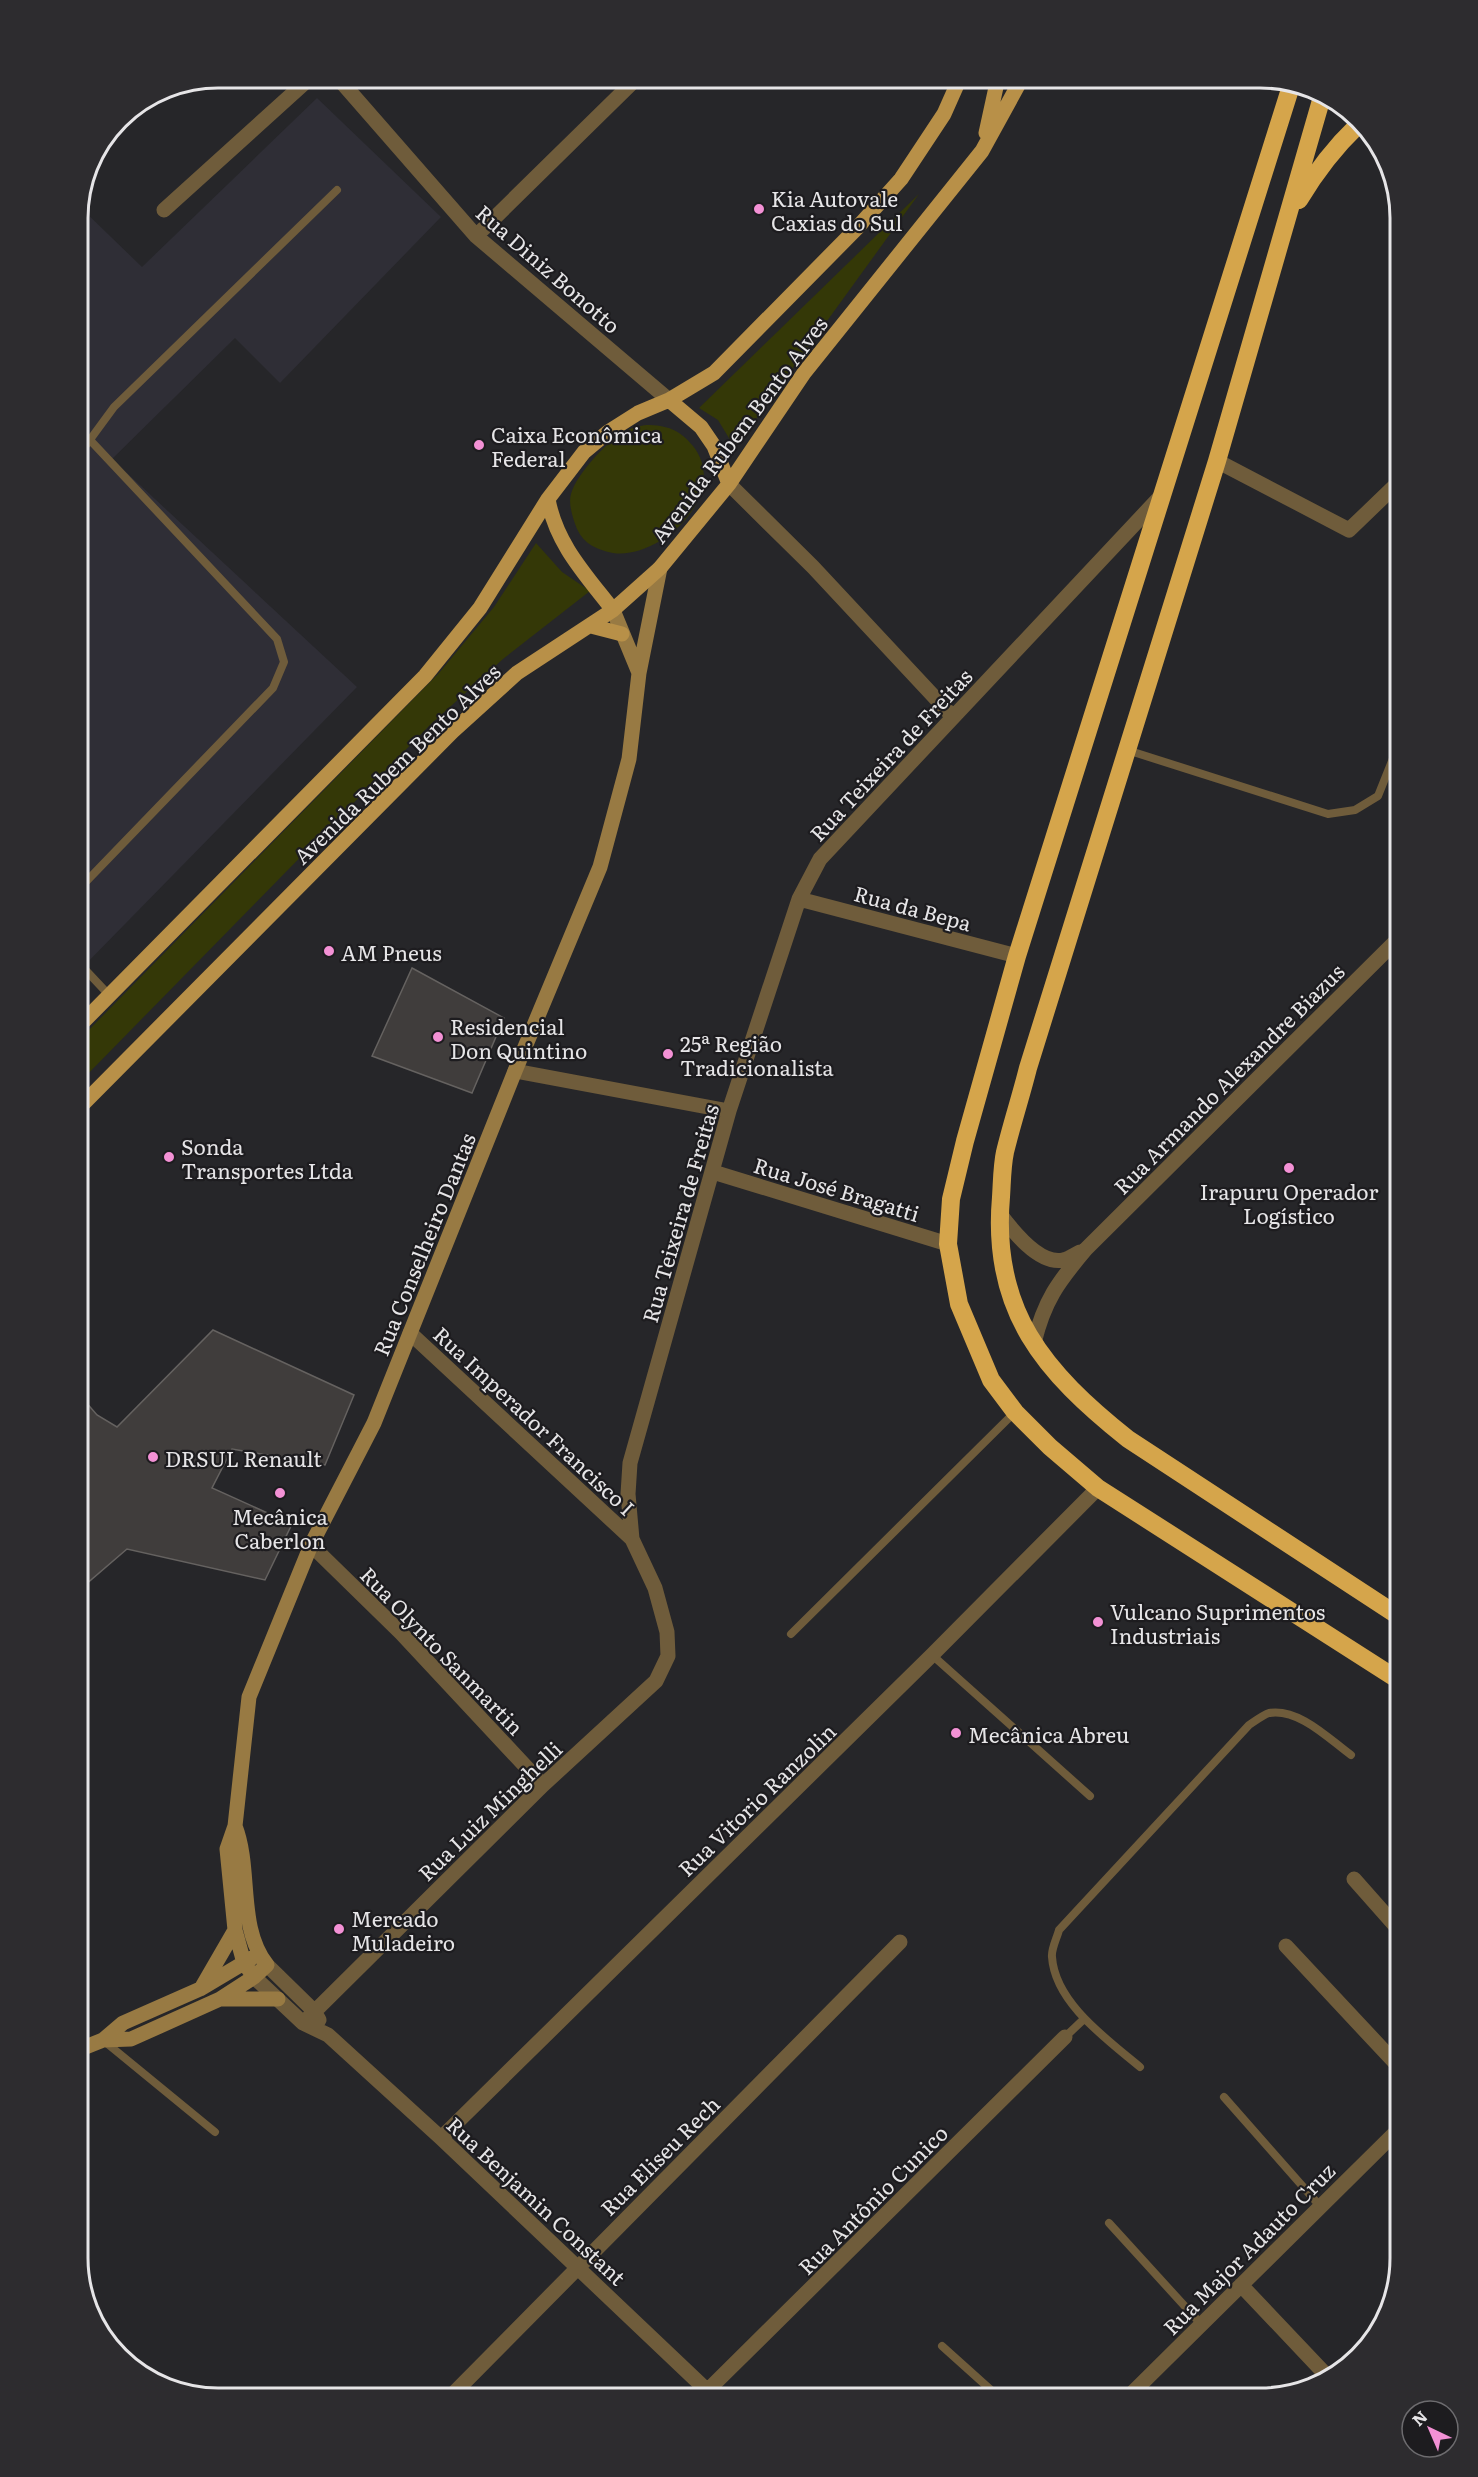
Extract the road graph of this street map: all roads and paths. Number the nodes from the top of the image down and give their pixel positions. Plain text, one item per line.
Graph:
1 (298, 89) edge
2 (348, 89) edge
3 (626, 89) edge
4 (955, 89) edge
5 (996, 89) edge
6 (1016, 89) edge
7 (1289, 92) edge
8 (1320, 104) edge
9 (1353, 129) edge
10 (982, 151) junction
11 (337, 190) dead end
12 (164, 210) dead end
13 (1289, 217) junction
14 (476, 236) junction
15 (669, 400) junction
16 (90, 440) joint
17 (1217, 460) junction
18 (729, 484) junction
19 (1390, 491) edge
20 (1161, 496) junction
21 (548, 499) junction
22 (660, 568) junction
23 (613, 610) junction
24 (591, 626) junction
25 (622, 634) junction
26 (639, 673) junction
27 (953, 717) junction
28 (1127, 750) junction
29 (1390, 766) edge
30 (89, 879) edge
31 (799, 899) junction
32 (1390, 947) edge
33 (1017, 956) junction
34 (89, 973) edge
35 (110, 996) junction
36 (89, 1017) edge
37 (515, 1071) junction
38 (89, 1098) edge
39 (729, 1111) junction
40 (713, 1172) junction
41 (1000, 1214) junction
42 (948, 1244) junction
43 (1086, 1249) junction
44 (410, 1333) junction
45 (1034, 1343) junction
46 (1015, 1412) junction
47 (1098, 1488) junction
48 (632, 1539) junction
49 (311, 1545) junction
50 (1390, 1610) edge
51 (791, 1634) dead end
52 (932, 1655) junction
53 (1390, 1675) edge
54 (656, 1681) joint
55 (1351, 1755) dead end
56 (543, 1785) junction
57 (1089, 1796) dead end
58 (235, 1826) junction
59 (1354, 1879) dead end
60 (1390, 1920) edge
61 (235, 1930) junction
62 (900, 1942) dead end
63 (1286, 1946) dead end
64 (263, 1959) junction
65 (244, 1964) junction
66 (254, 1977) junction
67 (200, 1989) junction
68 (220, 1999) junction
69 (278, 1999) junction
70 (308, 2017) junction
71 (1084, 2019) junction
72 (1065, 2037) joint
73 (103, 2040) junction
74 (88, 2046) edge
75 (1390, 2057) edge
76 (1140, 2067) dead end
77 (1224, 2097) dead end
78 (215, 2132) dead end
79 (441, 2138) junction
80 (1390, 2138) edge
81 (1320, 2206) junction
82 (1109, 2223) dead end
83 (578, 2267) junction
84 (1241, 2284) junction
85 (1201, 2324) junction
86 (942, 2346) dead end
87 (1323, 2372) edge
88 (459, 2388) edge
89 (706, 2388) edge
90 (718, 2388) edge
91 (989, 2388) edge
92 (1137, 2388) edge

1 - 12 street
2 - 14 street, Rua Diniz Bonotto
3 - 14 street
4 - 15 main road, Avenida Rubem Bento Alves
5 - 10 main road
6 - 10 main road, Avenida Rubem Bento Alves
7 - 20 highway
8 - 13 highway
9 - 13 highway
10 - 18 main road, Avenida Rubem Bento Alves
11 - 16 lane
13 - 17 highway
14 - 15 street, Rua Diniz Bonotto
15 - 18 main road
15 - 21 main road, Avenida Rubem Bento Alves
16 - 30 lane
17 - 19 street
17 - 28 highway
18 - 22 main road, Avenida Rubem Bento Alves
18 - 27 street
20 - 27 street, Rua Teixeira de Freitas
20 - 33 highway
21 - 23 main road
21 - 35 main road, Avenida Rubem Bento Alves
22 - 23 main road, Avenida Rubem Bento Alves
22 - 26 street, Rua Conselheiro Dantas
23 - 24 main road, Avenida Rubem Bento Alves
23 - 25 street
24 - 25 main road
24 - 38 main road, Avenida Rubem Bento Alves
25 - 26 street
26 - 37 street, Rua Conselheiro Dantas
27 - 31 street, Rua Teixeira de Freitas
28 - 29 lane
28 - 41 highway
31 - 33 street, Rua da Bepa
31 - 39 street, Rua Teixeira de Freitas
32 - 43 street, Rua Armando Alexandre Biazus
33 - 42 highway
34 - 35 lane
35 - 36 main road, Avenida Rubem Bento Alves
37 - 39 street
37 - 44 street, Rua Conselheiro Dantas
39 - 40 street, Rua Teixeira de Freitas
40 - 42 street, Rua José Bragatti
40 - 48 street, Rua Teixeira de Freitas
41 - 43 street, Rua Armando Alexandre Biazus
41 - 45 highway
42 - 46 highway
43 - 45 street, Rua Armando Alexandre Biazus
44 - 48 street, Rua Imperador Francisco I
44 - 49 street, Rua Conselheiro Dantas
45 - 50 highway
46 - 47 highway
46 - 51 lane
47 - 52 street, Rua Vitorio Ranzolin
47 - 53 highway
48 - 54 street, Rua Teixeira de Freitas
49 - 56 street, Rua Olynto Sanmartin
49 - 58 street, Rua Conselheiro Dantas
52 - 57 lane
52 - 79 street, Rua Vitorio Ranzolin
54 - 56 street, Rua Luiz Minghelli
55 - 71 lane
56 - 70 street, Rua Luiz Minghelli
58 - 61 street, Rua Conselheiro Dantas
58 - 64 street, Rua Conselheiro Dantas
59 - 60 street
61 - 65 street, Rua Conselheiro Dantas
61 - 67 street
62 - 83 street, Rua Eliseu Rech
63 - 75 street
64 - 65 street
64 - 66 street
64 - 70 street, Rua Benjamin Constant
65 - 66 street, Rua Conselheiro Dantas
65 - 67 street
66 - 68 street
66 - 69 street, Rua Benjamin Constant
67 - 73 street
68 - 69 street
68 - 73 street
69 - 70 street, Rua Benjamin Constant
70 - 79 street, Rua Benjamin Constant
71 - 72 lane
71 - 76 lane
72 - 90 street, Rua Antônio Cunico
73 - 74 street
73 - 78 lane
77 - 81 lane
79 - 83 street, Rua Benjamin Constant
80 - 81 street, Rua Major Adauto Cruz
81 - 84 street, Rua Major Adauto Cruz
82 - 85 lane
83 - 88 street, Rua Eliseu Rech
83 - 89 street, Rua Benjamin Constant
84 - 85 street, Rua Major Adauto Cruz
84 - 87 street
85 - 92 street, Rua Major Adauto Cruz
86 - 91 lane

